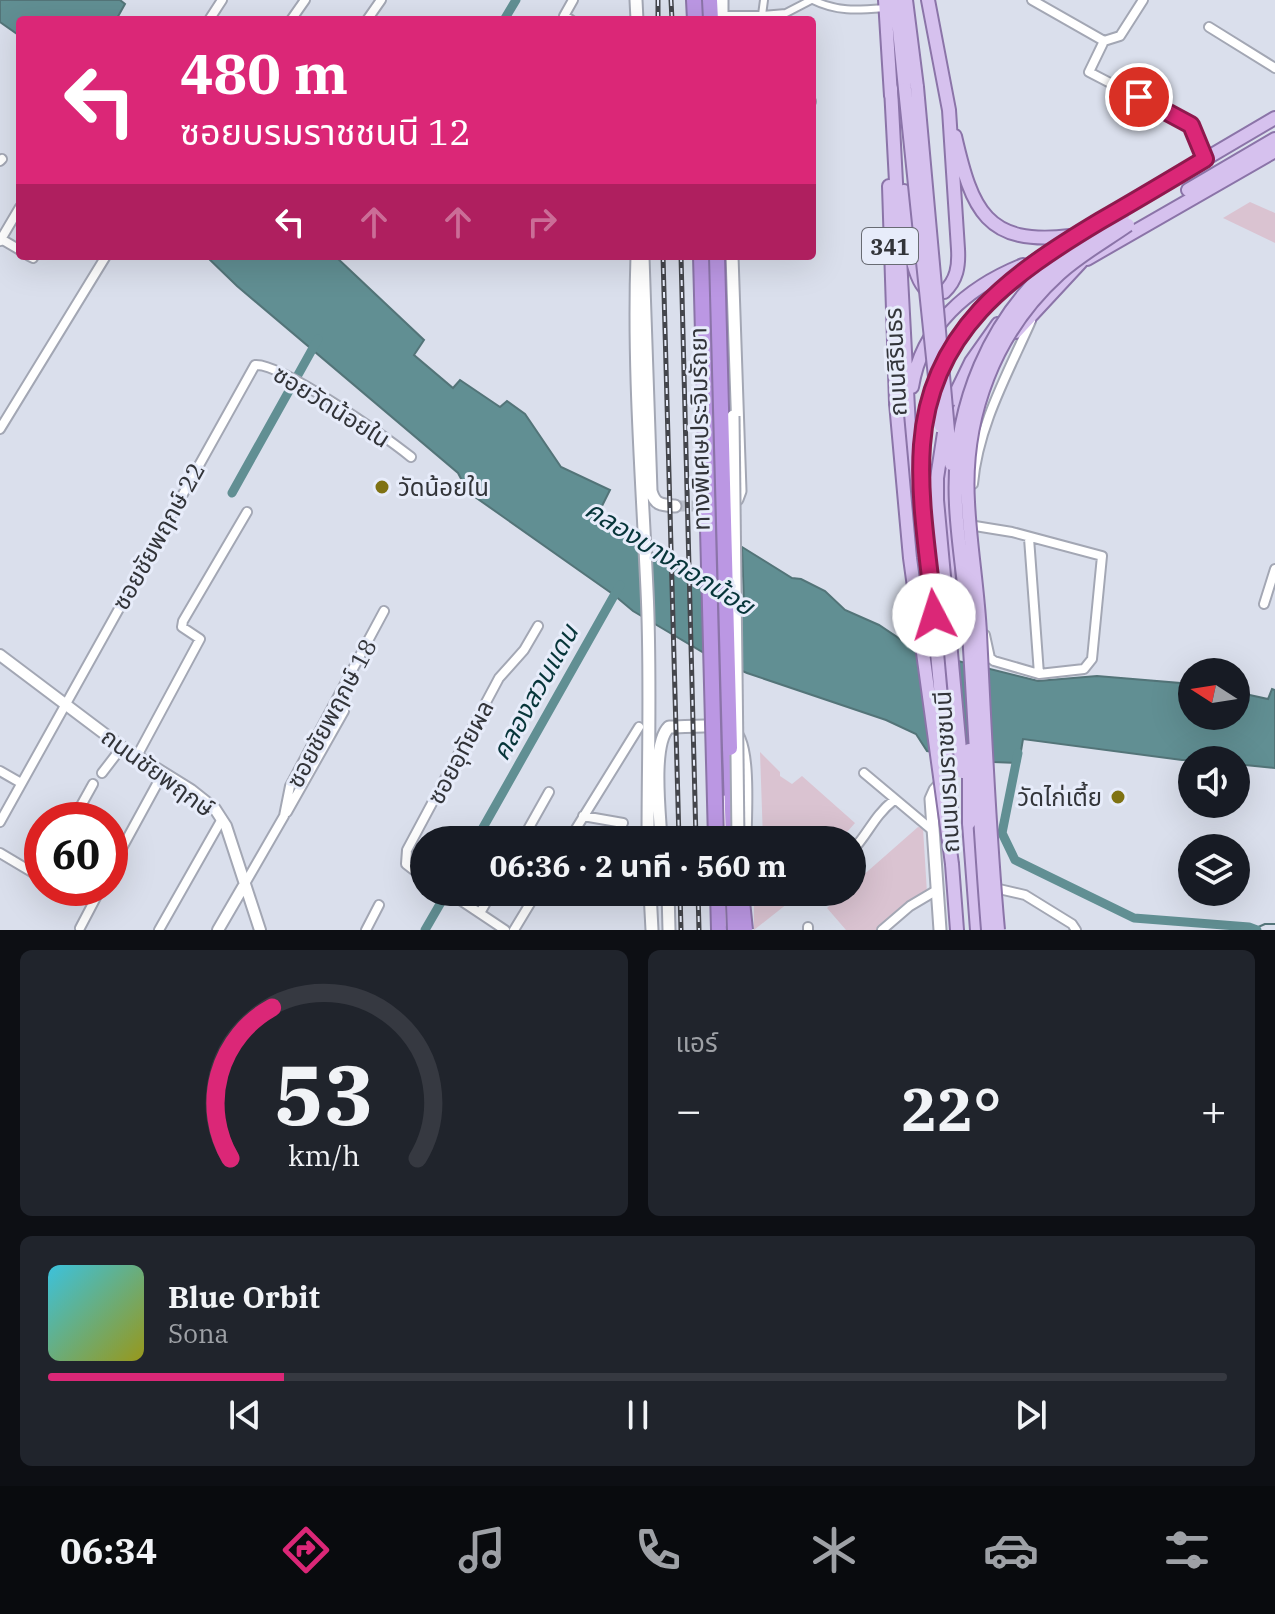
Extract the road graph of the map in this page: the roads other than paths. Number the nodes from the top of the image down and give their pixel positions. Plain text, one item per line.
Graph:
1 (812, 0) edge
2 (906, 0) edge
3 (928, 0) edge
4 (1032, 0) edge
5 (1143, 0) edge
6 (889, 3) edge
7 (785, 16) edge
8 (1209, 27) dead end
9 (1104, 41) junction
10 (1275, 68) edge
11 (891, 88) junction
12 (911, 88) junction
13 (949, 110) junction
14 (1275, 118) edge
15 (1275, 127) edge
16 (1275, 139) edge
17 (1275, 151) edge
18 (1205, 159) junction
19 (16, 213) edge
20 (1076, 236) junction
21 (1, 237) edge
22 (1038, 259) junction
23 (104, 260) edge
24 (637, 260) edge
25 (643, 260) edge
26 (701, 260) edge
27 (717, 260) edge
28 (726, 260) edge
29 (732, 260) edge
30 (1081, 262) junction
31 (1036, 309) junction
32 (251, 369) joint
33 (910, 406) junction
34 (0, 429) edge
35 (411, 457) dead end
36 (675, 506) tunnel mouth
37 (703, 506) tunnel mouth
38 (956, 506) junction
39 (247, 512) dead end
40 (975, 526) junction
41 (1029, 538) junction
42 (1275, 569) edge
43 (921, 580) junction
44 (981, 595) junction
45 (1264, 604) dead end
46 (384, 611) dead end
47 (965, 612) junction
48 (983, 624) junction
49 (538, 626) dead end
50 (1, 658) edge
51 (1039, 674) junction
52 (65, 703) junction
53 (344, 711) dead end
54 (639, 727) dead end
55 (122, 747) junction
56 (137, 756) junction
57 (0, 771) edge
58 (102, 773) dead end
59 (163, 773) junction
60 (864, 773) dead end
61 (21, 783) junction
62 (93, 784) dead end
63 (549, 792) dead end
64 (894, 800) junction
65 (83, 802) edge
66 (284, 816) junction
67 (583, 816) junction
68 (222, 819) junction
69 (0, 822) edge
70 (623, 823) dead end
71 (969, 823) junction
72 (420, 826) edge
73 (530, 826) edge
74 (577, 826) edge
75 (648, 826) edge
76 (662, 826) edge
77 (663, 826) edge
78 (716, 826) edge
79 (725, 826) edge
80 (732, 826) edge
81 (735, 826) edge
82 (745, 826) edge
83 (932, 830) junction
84 (866, 833) edge
85 (128, 837) edge
86 (410, 844) edge
87 (0, 853) edge
88 (952, 864) junction
89 (24, 867) edge
90 (410, 867) edge
91 (243, 887) junction
92 (999, 889) junction
93 (937, 890) junction
94 (379, 905) dead end
95 (92, 906) edge
96 (469, 906) edge
97 (484, 906) edge
98 (529, 906) edge
99 (651, 906) edge
100 (665, 906) edge
101 (718, 906) edge
102 (725, 906) edge
103 (738, 906) edge
104 (741, 906) edge
105 (480, 913) junction
106 (80, 928) dead end
107 (159, 930) edge
108 (218, 930) edge
109 (260, 930) edge
110 (366, 930) edge
111 (505, 930) edge
112 (514, 930) edge
113 (652, 930) edge
114 (666, 930) edge
115 (719, 930) edge
116 (725, 930) edge
117 (735, 930) edge
118 (745, 930) edge
119 (882, 930) edge
120 (940, 930) edge
121 (957, 930) edge
122 (977, 930) edge
123 (988, 930) edge
124 (1000, 930) edge
125 (1076, 930) edge

1 - 6 street
1 - 7 street
2 - 12 main road, ถนนสิรินธร / 341
3 - 13 main road
4 - 9 street
5 - 9 street
6 - 11 main road, ถนนสิรินธร / 341
6 - 12 main road
8 - 10 street
9 - 18 street
11 - 13 main road
11 - 33 main road
11 - 88 main road, ถนนสิรินธร / 341, bridge
12 - 38 main road, bridge
12 - 71 main road, ถนนสิรินธร / 341, bridge
13 - 20 main road
14 - 18 main road, ถนนบรมราชชนนี
15 - 38 main road, bridge
16 - 124 main road, bridge
17 - 30 main road, ถนนบรมราชชนนี
18 - 20 main road, ถนนบรมราชชนนี
19 - 21 street
20 - 22 main road, ถนนบรมราชชนนี
22 - 33 main road
22 - 88 main road, ถนนบรมราชชนนี, bridge
23 - 34 street
24 - 75 main road
25 - 36 main road
26 - 78 highway, ทางพิเศษประจิมรัถยา, bridge
27 - 80 highway, ทางพิเศษประจิมรัถยา, bridge
28 - 81 main road, bridge
29 - 37 main road
30 - 31 main road
30 - 71 main road, ถนนบรมราชชนนี, bridge
31 - 40 street
31 - 43 main road
32 - 35 street, ซอยวัดน้อยใน
32 - 52 street, ซอยชัยพฤกษ์ 22
33 - 43 main road
38 - 123 main road, bridge
39 - 56 street
40 - 41 street
40 - 44 street
41 - 51 street
41 - 51 street
42 - 45 street
43 - 47 street
44 - 47 street
44 - 48 street
46 - 66 street, ซอยชัยพฤกษ์ 18
47 - 48 street
48 - 51 street
49 - 72 street, ซอยอุทัยผล
50 - 52 street, ถนนชัยพฤกษ์
52 - 55 street, ถนนชัยพฤกษ์
52 - 61 street, ซอยชัยพฤกษ์ 22
53 - 66 street, ซอยชัยพฤกษ์ 18
54 - 67 street
55 - 56 street, ถนนชัยพฤกษ์
55 - 58 street
56 - 59 street, ถนนชัยพฤกษ์
57 - 61 street
59 - 68 street, ถนนชัยพฤกษ์
59 - 85 street
60 - 64 street
61 - 69 street, ซอยชัยพฤกษ์ 22
62 - 65 street
63 - 73 street
64 - 83 street
64 - 84 street
66 - 91 street, ซอยชัยพฤกษ์ 18
67 - 70 street
67 - 74 street
68 - 91 street, ถนนชัยพฤกษ์
68 - 107 street
71 - 122 main road, ถนนบรมราชชนนี
76 - 82 main road
77 - 79 main road
83 - 92 main road
83 - 93 main road
86 - 90 street, ซอยอุทัยผล
87 - 89 street
88 - 121 main road, ถนนบรมราชชนนี
91 - 108 street
91 - 109 street, ถนนชัยพฤกษ์
92 - 124 main road
92 - 125 street
93 - 119 street
93 - 120 main road
94 - 110 street
95 - 106 street
96 - 105 street
97 - 105 street
98 - 112 street
99 - 113 main road
100 - 114 main road
101 - 115 highway
102 - 116 main road
103 - 117 highway, bridge
104 - 118 highway, bridge
105 - 111 street

